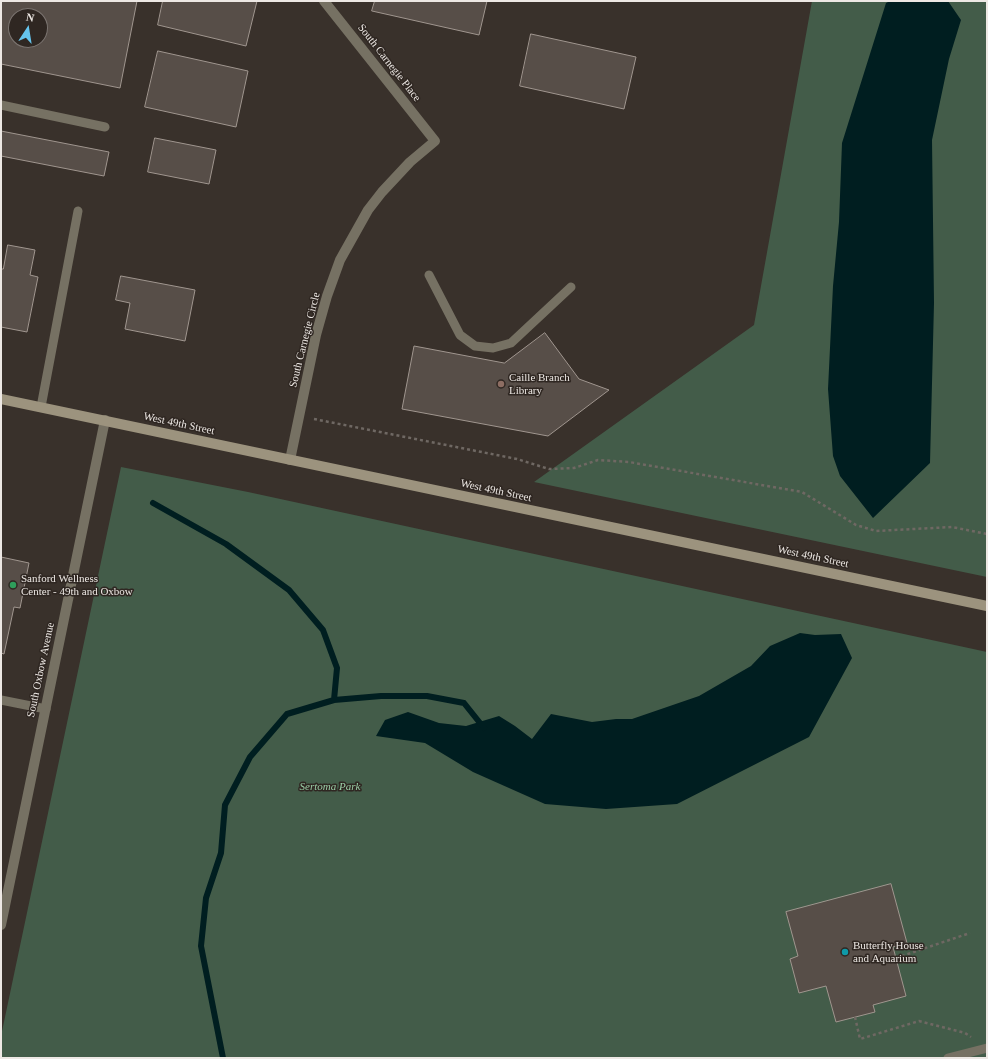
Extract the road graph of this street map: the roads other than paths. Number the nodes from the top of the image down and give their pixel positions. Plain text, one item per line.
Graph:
1 (324, 1) edge
2 (1, 105) edge
3 (105, 127) dead end
4 (434, 141) joint
5 (78, 211) dead end
6 (429, 275) dead end
7 (571, 287) dead end
8 (1, 398) edge
9 (41, 407) junction
10 (105, 420) junction
11 (290, 460) junction
12 (987, 606) edge
13 (1, 700) edge
14 (46, 709) junction
15 (1, 925) edge
16 (987, 1048) edge
17 (948, 1058) edge

1 - 4 street, South Carnegie Place
2 - 3 lane
4 - 11 street, South Carnegie Circle
5 - 9 lane
6 - 7 lane
8 - 9 main road, West 49th Street
9 - 10 main road, West 49th Street
10 - 11 main road, West 49th Street
10 - 14 street, South Oxbow Avenue
11 - 12 main road, West 49th Street
13 - 14 lane
14 - 15 street, South Oxbow Avenue
16 - 17 lane

